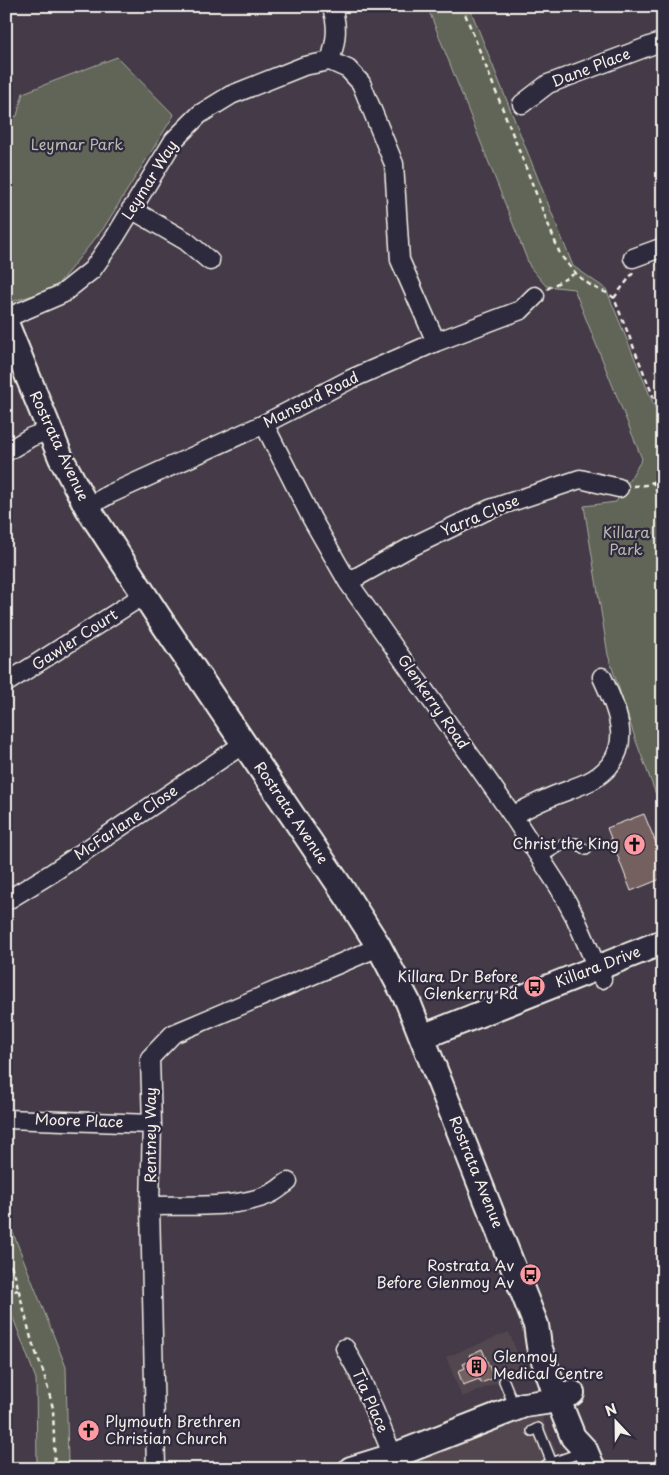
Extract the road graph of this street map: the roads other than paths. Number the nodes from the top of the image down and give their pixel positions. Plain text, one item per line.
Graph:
1 (331, 6) edge
2 (663, 40) edge
3 (330, 61) junction
4 (522, 104) dead end
5 (131, 209) junction
6 (663, 247) edge
7 (633, 258) road end
8 (210, 261) dead end
9 (535, 296) road end
10 (6, 318) edge
11 (6, 323) edge
12 (436, 342) junction
13 (264, 424) junction
14 (50, 430) junction
15 (6, 452) edge
16 (619, 488) road end
17 (87, 507) junction
18 (348, 582) junction
19 (144, 595) junction
20 (602, 677) dead end
21 (6, 683) edge
22 (245, 743) junction
23 (513, 816) junction
24 (586, 850) dead end
25 (541, 858) junction
26 (6, 901) edge
27 (663, 942) edge
28 (378, 945) junction
29 (663, 954) edge
30 (599, 973) junction
31 (425, 1043) junction
32 (6, 1119) edge
33 (152, 1124) junction
34 (288, 1182) dead end
35 (150, 1206) junction
36 (345, 1348) dead end
37 (504, 1381) dead end
38 (563, 1390) junction
39 (519, 1406) junction
40 (532, 1431) dead end
41 (589, 1460) edge
42 (370, 1465) edge
43 (156, 1469) edge

1 - 3 street
2 - 4 street, Dane Place
3 - 5 street, Leymar Way
3 - 12 street
5 - 8 street
5 - 10 street, Leymar Way
6 - 7 street
9 - 12 street, Mansard Road
11 - 14 street, Rostrata Avenue
12 - 13 street, Mansard Road
13 - 17 street, Mansard Road
13 - 18 street, Glenkerry Road
14 - 15 street
14 - 17 street, Rostrata Avenue
16 - 18 street, Yarra Close
17 - 19 street, Rostrata Avenue
18 - 23 street, Glenkerry Road
19 - 21 street, Gawler Court
19 - 22 street, Rostrata Avenue
20 - 23 street
22 - 26 street, McFarlane Close
22 - 28 street, Rostrata Avenue
23 - 25 street, Glenkerry Road
24 - 25 lane
25 - 30 street, Glenkerry Road
27 - 30 street, Killara Drive
28 - 31 street, Rostrata Avenue
28 - 33 street, Rentney Way
29 - 30 street, Killara Drive
30 - 31 street, Killara Drive
31 - 38 street, Rostrata Avenue
32 - 33 street, Moore Place
33 - 35 street, Rentney Way
34 - 35 street
35 - 43 street, Rentney Way
36 - 42 street, Tia Place
37 - 39 lane
38 - 39 street
38 - 41 street, Rostrata Avenue
39 - 42 street
40 - 41 lane

